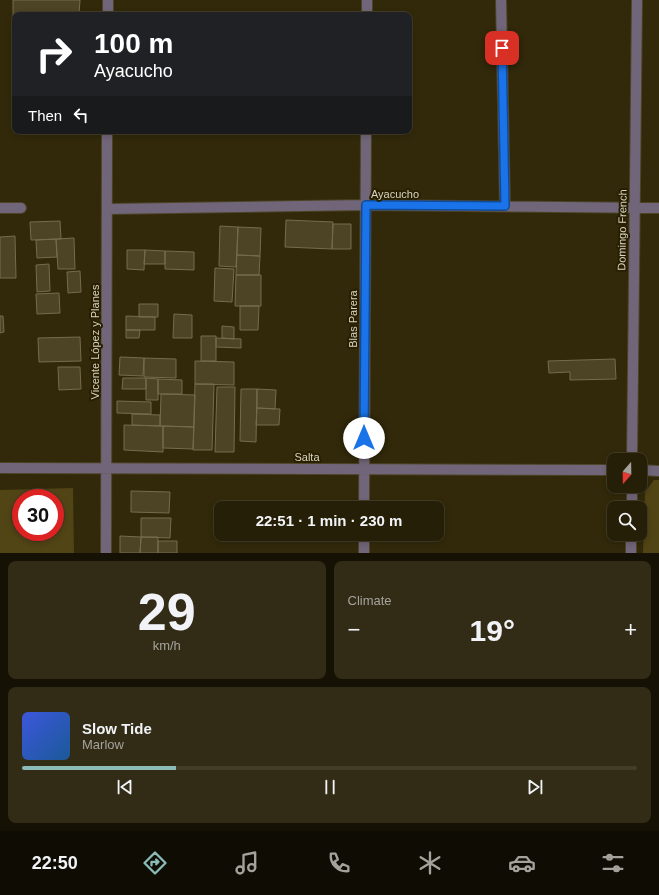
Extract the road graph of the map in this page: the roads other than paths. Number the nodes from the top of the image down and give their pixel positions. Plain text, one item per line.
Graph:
1 (108, 0) edge
2 (367, 0) edge
3 (501, 0) edge
4 (637, 0) edge
5 (108, 12) edge
6 (367, 12) edge
7 (107, 134) edge
8 (366, 134) edge
9 (366, 205) junction
10 (505, 206) junction
11 (0, 208) edge
12 (21, 208) dead end
13 (635, 208) junction
14 (659, 208) edge
15 (107, 209) junction
16 (632, 453) edge
17 (0, 468) edge
18 (106, 468) junction
19 (364, 470) junction
20 (607, 470) edge
21 (647, 470) edge
22 (659, 470) edge
23 (364, 501) edge
24 (364, 541) edge
25 (631, 541) edge
26 (106, 553) edge
27 (364, 553) edge
28 (631, 553) edge

1 - 5 street
2 - 6 street
3 - 10 street
4 - 13 street, Domingo French
7 - 15 street, Vicente López y Planes
8 - 9 street, Blas Parera
9 - 10 street, Ayacucho
9 - 15 street, Ayacucho
9 - 19 street, Blas Parera
10 - 13 street, Ayacucho
11 - 12 street
13 - 14 street, Ayacucho
13 - 16 street, Domingo French
15 - 18 street, Vicente López y Planes
17 - 18 street, Salta
18 - 19 street, Salta
18 - 26 street, Vicente López y Planes
19 - 20 street, Salta
19 - 23 street, Blas Parera
21 - 22 street
24 - 27 street
25 - 28 street

